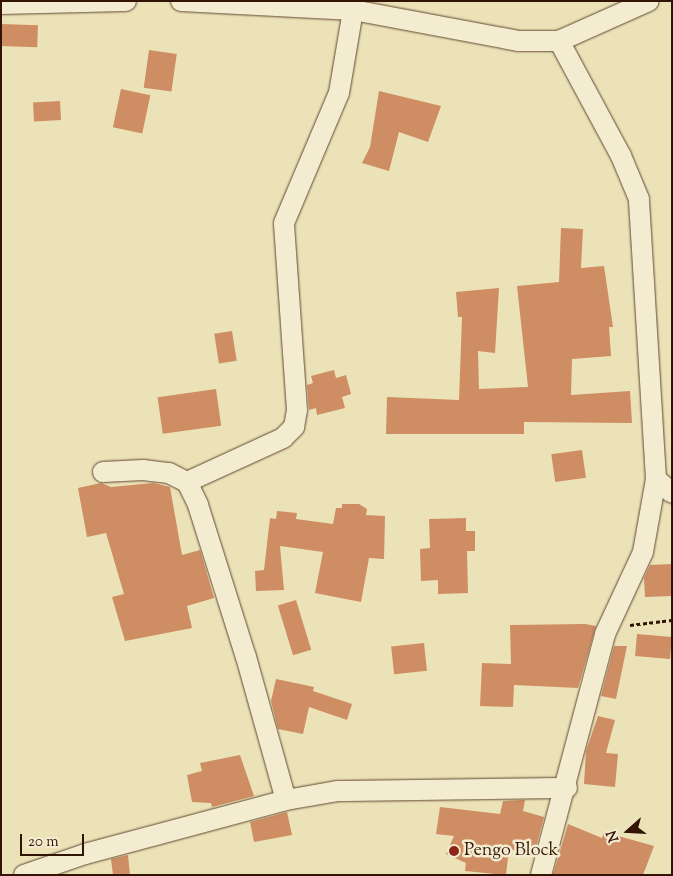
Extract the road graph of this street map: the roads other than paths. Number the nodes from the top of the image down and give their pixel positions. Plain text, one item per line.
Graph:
1 (126, 1) edge
2 (181, 1) edge
3 (649, 1) edge
4 (1, 4) edge
5 (353, 10) junction
6 (559, 41) junction
7 (103, 472) dead end
8 (656, 479) junction
9 (187, 482) junction
10 (672, 493) edge
11 (568, 788) junction
12 (286, 800) junction
13 (24, 875) edge
14 (541, 875) edge

1 - 4 street
2 - 5 street
3 - 6 street
5 - 6 street
5 - 9 street
6 - 8 street
7 - 9 street
8 - 10 street
8 - 11 street
9 - 12 street
11 - 12 street
11 - 14 street
12 - 13 street

